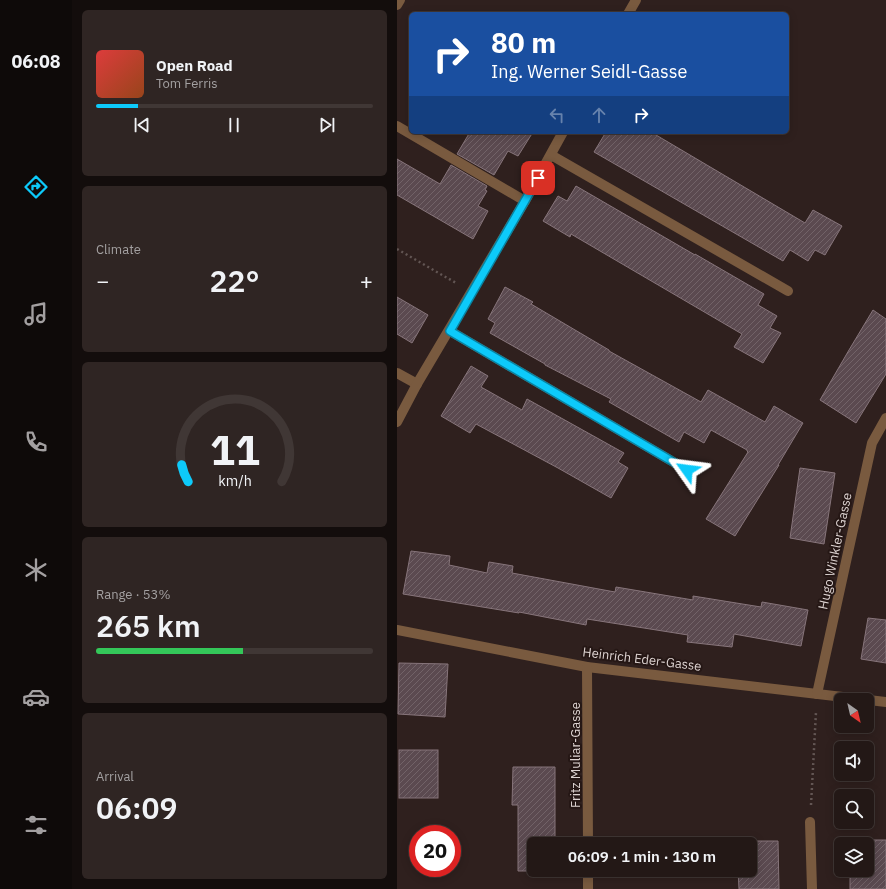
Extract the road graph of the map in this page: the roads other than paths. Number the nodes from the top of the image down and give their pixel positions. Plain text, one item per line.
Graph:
1 (400, 0) edge
2 (636, 0) edge
3 (397, 5) edge
4 (629, 12) edge
5 (397, 126) edge
6 (409, 133) edge
7 (410, 134) edge
8 (562, 134) edge
9 (551, 155) junction
10 (525, 202) junction
11 (788, 290) dead end
12 (450, 331) junction
13 (397, 373) edge
14 (417, 384) junction
15 (886, 418) edge
16 (397, 422) edge
17 (687, 470) dead end
18 (397, 630) edge
19 (587, 666) junction
20 (817, 694) junction
21 (886, 702) edge
22 (810, 822) road end
23 (588, 837) edge
24 (588, 877) edge
25 (588, 889) edge
26 (812, 889) edge

1 - 3 street
2 - 4 street
5 - 6 street
7 - 10 street
8 - 9 street
9 - 10 street
9 - 11 street
10 - 12 street
12 - 14 street
12 - 17 street
13 - 14 street
14 - 16 street
15 - 20 street, Hugo Winkler-Gasse
18 - 19 street, Heinrich Eder-Gasse
19 - 20 street, Heinrich Eder-Gasse
19 - 23 street, Fritz Muliar-Gasse
20 - 21 street, Heinrich Eder-Gasse
22 - 26 street
24 - 25 street

